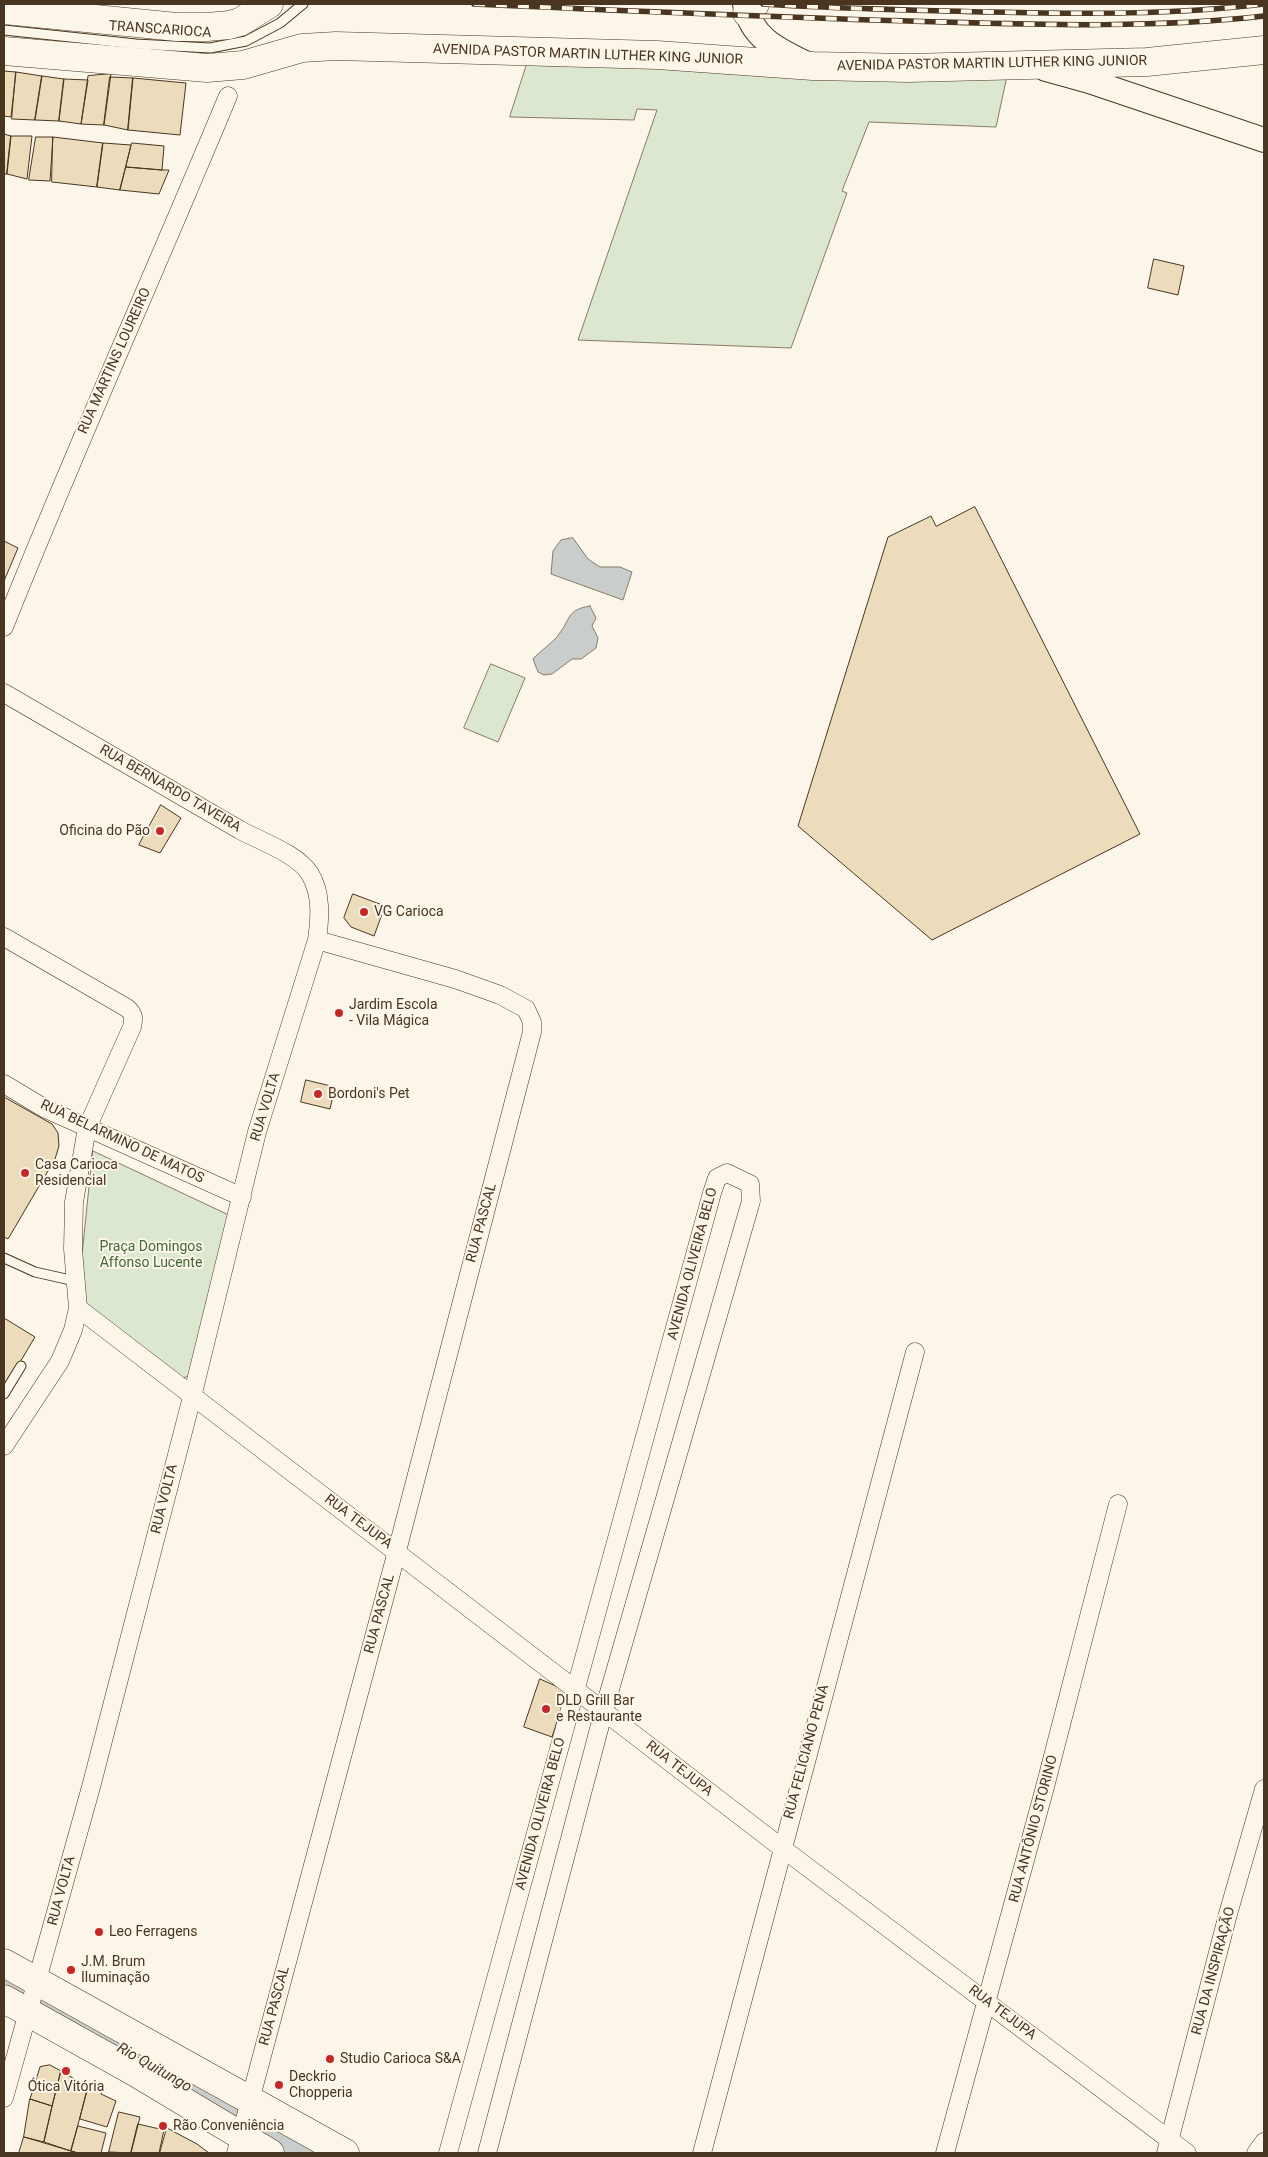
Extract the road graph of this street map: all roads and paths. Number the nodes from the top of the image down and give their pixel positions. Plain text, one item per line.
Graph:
1 (269, 4) edge
2 (303, 4) edge
3 (749, 7) edge
4 (4, 10) edge
5 (4, 30) edge
6 (4, 50) edge
7 (1264, 50) edge
8 (812, 66) junction
9 (1032, 66) junction
10 (228, 96) dead end
11 (1264, 140) edge
12 (4, 627) edge
13 (4, 693) edge
14 (318, 900) joint
15 (4, 937) edge
16 (317, 940) junction
17 (4, 1084) edge
18 (87, 1128) junction
19 (242, 1197) junction
20 (4, 1258) edge
21 (75, 1280) junction
22 (78, 1308) junction
23 (915, 1352) dead end
24 (21, 1366) dead end
25 (4, 1394) edge
26 (192, 1397) junction
27 (4, 1446) edge
28 (1118, 1504) dead end
29 (397, 1551) junction
30 (575, 1688) junction
31 (604, 1710) junction
32 (1264, 1790) edge
33 (782, 1848) junction
34 (4, 1963) edge
35 (33, 1998) junction
36 (4, 1999) edge
37 (987, 2002) junction
38 (4, 2098) edge
39 (249, 2104) junction
40 (240, 2139) edge
41 (1264, 2142) edge
42 (1168, 2146) edge
43 (270, 2153) edge
44 (345, 2153) edge
45 (448, 2153) edge
46 (487, 2153) edge
47 (702, 2153) edge
48 (945, 2153) edge
49 (1187, 2153) edge
50 (1256, 2153) edge

1 - 4 main road
2 - 5 lane, TRANSCARIOCA
3 - 8 street
6 - 8 main road, AVENIDA PASTOR MARTIN LUTHER KING JUNIOR
7 - 9 main road, AVENIDA PASTOR MARTIN LUTHER KING JUNIOR
8 - 9 main road, AVENIDA PASTOR MARTIN LUTHER KING JUNIOR
9 - 11 street
10 - 12 street, RUA MARTINS LOUREIRO
13 - 14 street, RUA BERNARDO TAVEIRA
14 - 16 street, RUA VOLTA
15 - 18 street
16 - 19 street, RUA VOLTA
16 - 29 street, RUA PASCAL
17 - 18 street, RUA BELARMINO DE MATOS
18 - 19 street, RUA BELARMINO DE MATOS
18 - 21 street
19 - 26 street, RUA VOLTA
20 - 21 lane
21 - 22 street
22 - 26 street, RUA TEJUPA
22 - 27 street
23 - 33 street, RUA FELICIANO PENA
24 - 25 lane
26 - 29 street, RUA TEJUPA
26 - 35 street, RUA VOLTA
28 - 37 street, RUA ANTÔNIO STORINO
29 - 30 street, RUA TEJUPA
29 - 39 street, RUA PASCAL
30 - 31 street, RUA TEJUPA
30 - 31 street, AVENIDA OLIVEIRA BELO
30 - 45 street, AVENIDA OLIVEIRA BELO
31 - 33 street, RUA TEJUPA
31 - 46 street, AVENIDA OLIVEIRA BELO
32 - 42 street, RUA DA INSPIRAÇÃO
33 - 37 street, RUA TEJUPA
33 - 47 street, RUA FELICIANO PENA
34 - 35 main road
35 - 36 main road
35 - 38 street, RUA VOLTA
35 - 39 main road
35 - 40 main road
37 - 42 street, RUA TEJUPA
37 - 48 street, RUA ANTÔNIO STORINO
39 - 40 street, RUA PASCAL
39 - 44 main road
40 - 43 main road
41 - 50 street
42 - 49 street, RUA TEJUPA

